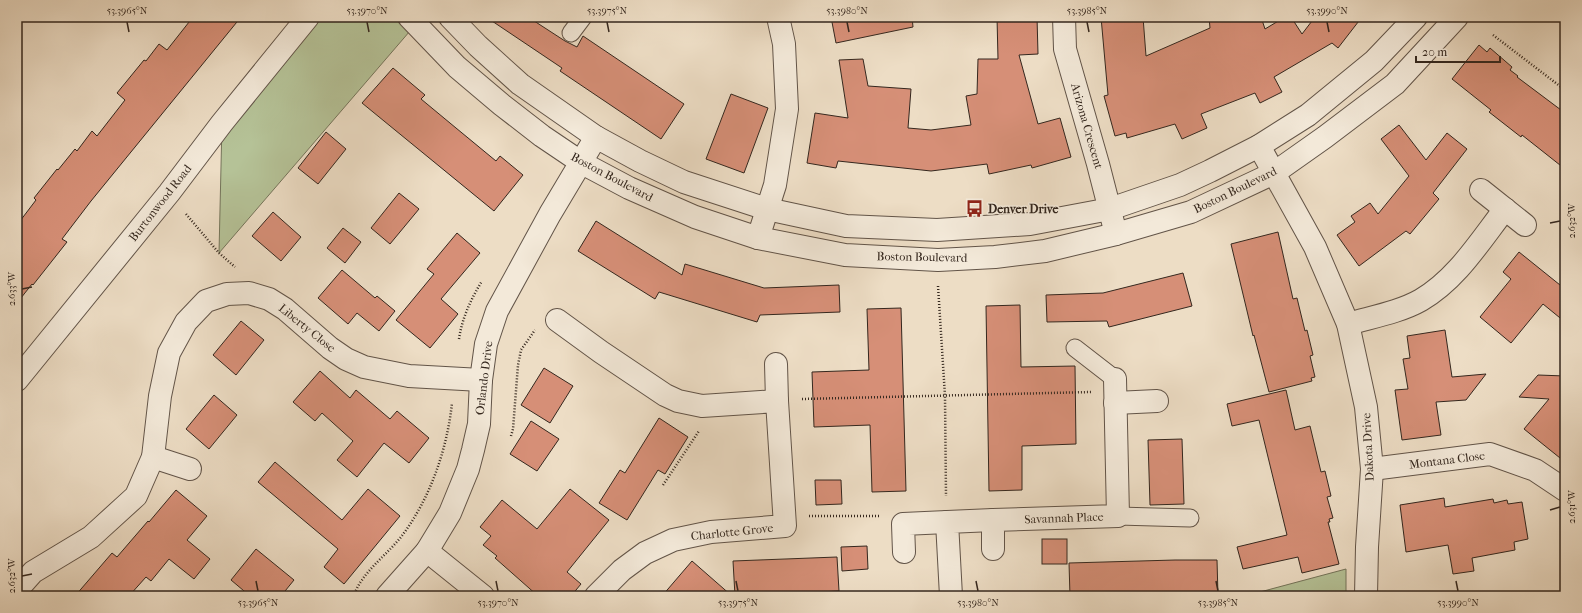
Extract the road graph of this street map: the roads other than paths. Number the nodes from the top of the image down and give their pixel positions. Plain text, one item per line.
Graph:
1 (409, 17) edge
2 (450, 17) edge
3 (583, 17) edge
4 (778, 17) edge
5 (1064, 17) edge
6 (1416, 17) edge
7 (1457, 17) edge
8 (301, 20) edge
9 (571, 33) dead end
10 (596, 137) junction
11 (1259, 146) junction
12 (582, 163) junction
13 (1274, 173) junction
14 (1481, 190) dead end
15 (767, 209) junction
16 (1110, 209) junction
17 (1505, 209) junction
18 (1524, 225) dead end
19 (1116, 234) junction
20 (758, 238) junction
21 (557, 320) dead end
22 (1348, 324) junction
23 (1075, 348) dead end
24 (776, 364) dead end
25 (17, 380) edge
26 (481, 380) junction
27 (1115, 391) junction
28 (777, 401) junction
29 (1158, 401) dead end
30 (153, 457) junction
31 (190, 469) dead end
32 (1372, 469) junction
33 (1564, 488) edge
34 (1118, 516) junction
35 (1190, 518) dead end
36 (993, 520) junction
37 (947, 522) junction
38 (993, 549) dead end
39 (427, 551) junction
40 (904, 552) dead end
41 (17, 590) edge
42 (387, 596) edge
43 (483, 596) edge
44 (596, 596) edge
45 (951, 596) edge
46 (1366, 596) edge

1 - 12 street, Boston Boulevard
2 - 10 street
3 - 9 lane
4 - 15 street
5 - 16 street, Arizona Crescent
6 - 11 street
7 - 13 street, Boston Boulevard
8 - 25 street, Burtonwood Road
10 - 12 street, Orlando Drive
10 - 15 street
11 - 13 street, Dakota Drive
11 - 16 street
12 - 20 street, Boston Boulevard
12 - 26 street, Orlando Drive
13 - 19 street, Boston Boulevard
13 - 22 street, Dakota Drive
14 - 17 street
15 - 16 street
15 - 20 street
16 - 19 street, Arizona Crescent
17 - 18 street
17 - 22 street
19 - 20 street, Boston Boulevard
21 - 28 street
22 - 32 street, Dakota Drive
23 - 27 lane
24 - 28 street, Charlotte Grove
26 - 30 street, Liberty Close
26 - 39 street, Orlando Drive
27 - 29 street
27 - 34 street, Savannah Place
28 - 44 street, Charlotte Grove
30 - 31 street
30 - 41 street, Liberty Close
32 - 33 street, Montana Close
32 - 46 street, Dakota Drive
34 - 35 lane
34 - 36 street, Savannah Place
36 - 37 street, Savannah Place
36 - 38 street
37 - 40 street, Savannah Place
37 - 45 street
39 - 42 street, Orlando Drive
39 - 43 street

